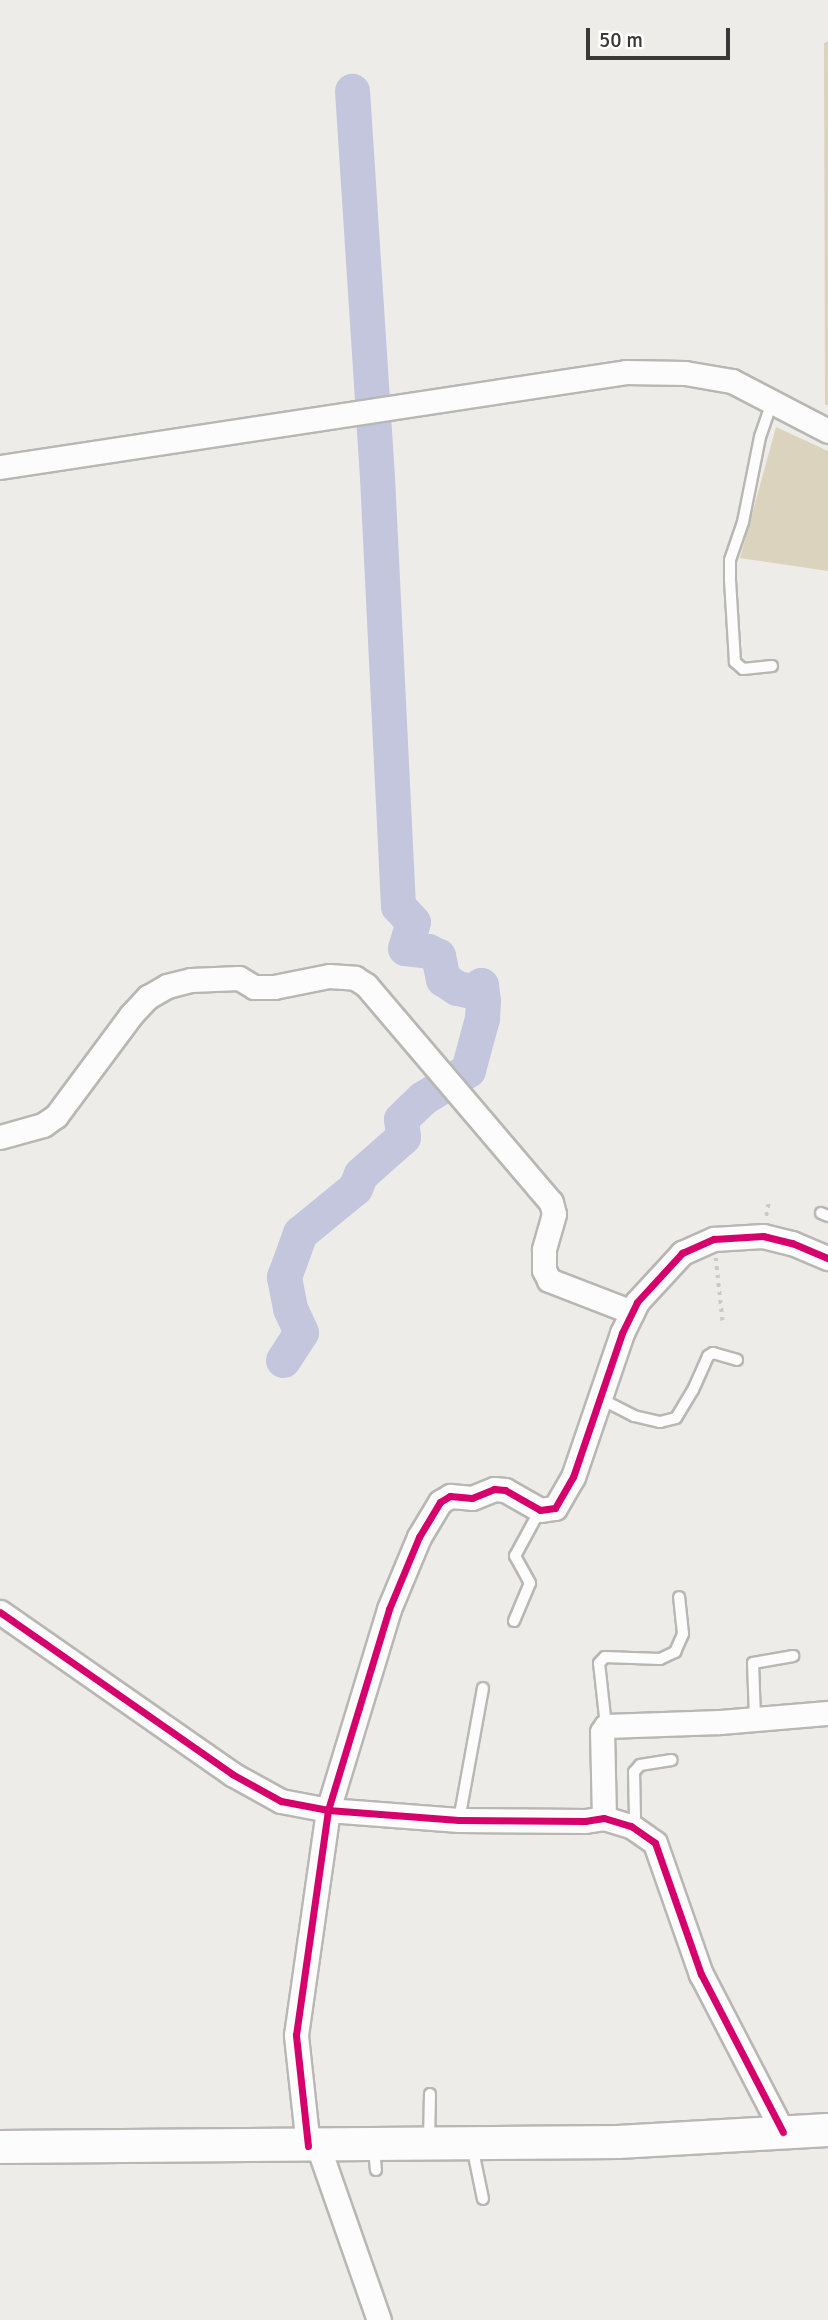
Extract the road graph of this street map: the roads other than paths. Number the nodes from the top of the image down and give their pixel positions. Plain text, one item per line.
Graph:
1 (772, 403) junction
2 (828, 431) edge
3 (0, 467) edge
4 (772, 666) dead end
5 (0, 1137) edge
6 (828, 1258) edge
7 (632, 1312) junction
8 (737, 1360) dead end
9 (599, 1398) junction
10 (540, 1510) junction
11 (680, 1597) dead end
12 (0, 1612) edge
13 (514, 1621) dead end
14 (793, 1656) dead end
15 (483, 1688) dead end
16 (828, 1713) edge
17 (755, 1718) junction
18 (606, 1726) junction
19 (672, 1760) dead end
20 (328, 1810) junction
21 (604, 1818) junction
22 (459, 1820) junction
23 (631, 1826) junction
24 (430, 2094) dead end
25 (828, 2130) edge
26 (783, 2132) junction
27 (471, 2143) junction
28 (429, 2144) junction
29 (313, 2146) junction
30 (0, 2147) edge
31 (482, 2199) dead end
32 (379, 2320) edge

1 - 2 street
1 - 3 street
1 - 4 lane
5 - 7 street
6 - 7 street
7 - 9 street
8 - 9 lane
9 - 10 street
10 - 13 lane
10 - 20 street
11 - 18 lane
12 - 20 street
14 - 17 lane
15 - 22 lane
16 - 17 street
17 - 18 street
18 - 21 street
19 - 23 lane
20 - 22 street
20 - 29 street
21 - 22 street
21 - 23 street
23 - 26 street
24 - 28 lane
25 - 26 street
26 - 27 street
27 - 28 street
27 - 31 lane
28 - 29 street
29 - 30 street
29 - 32 street

